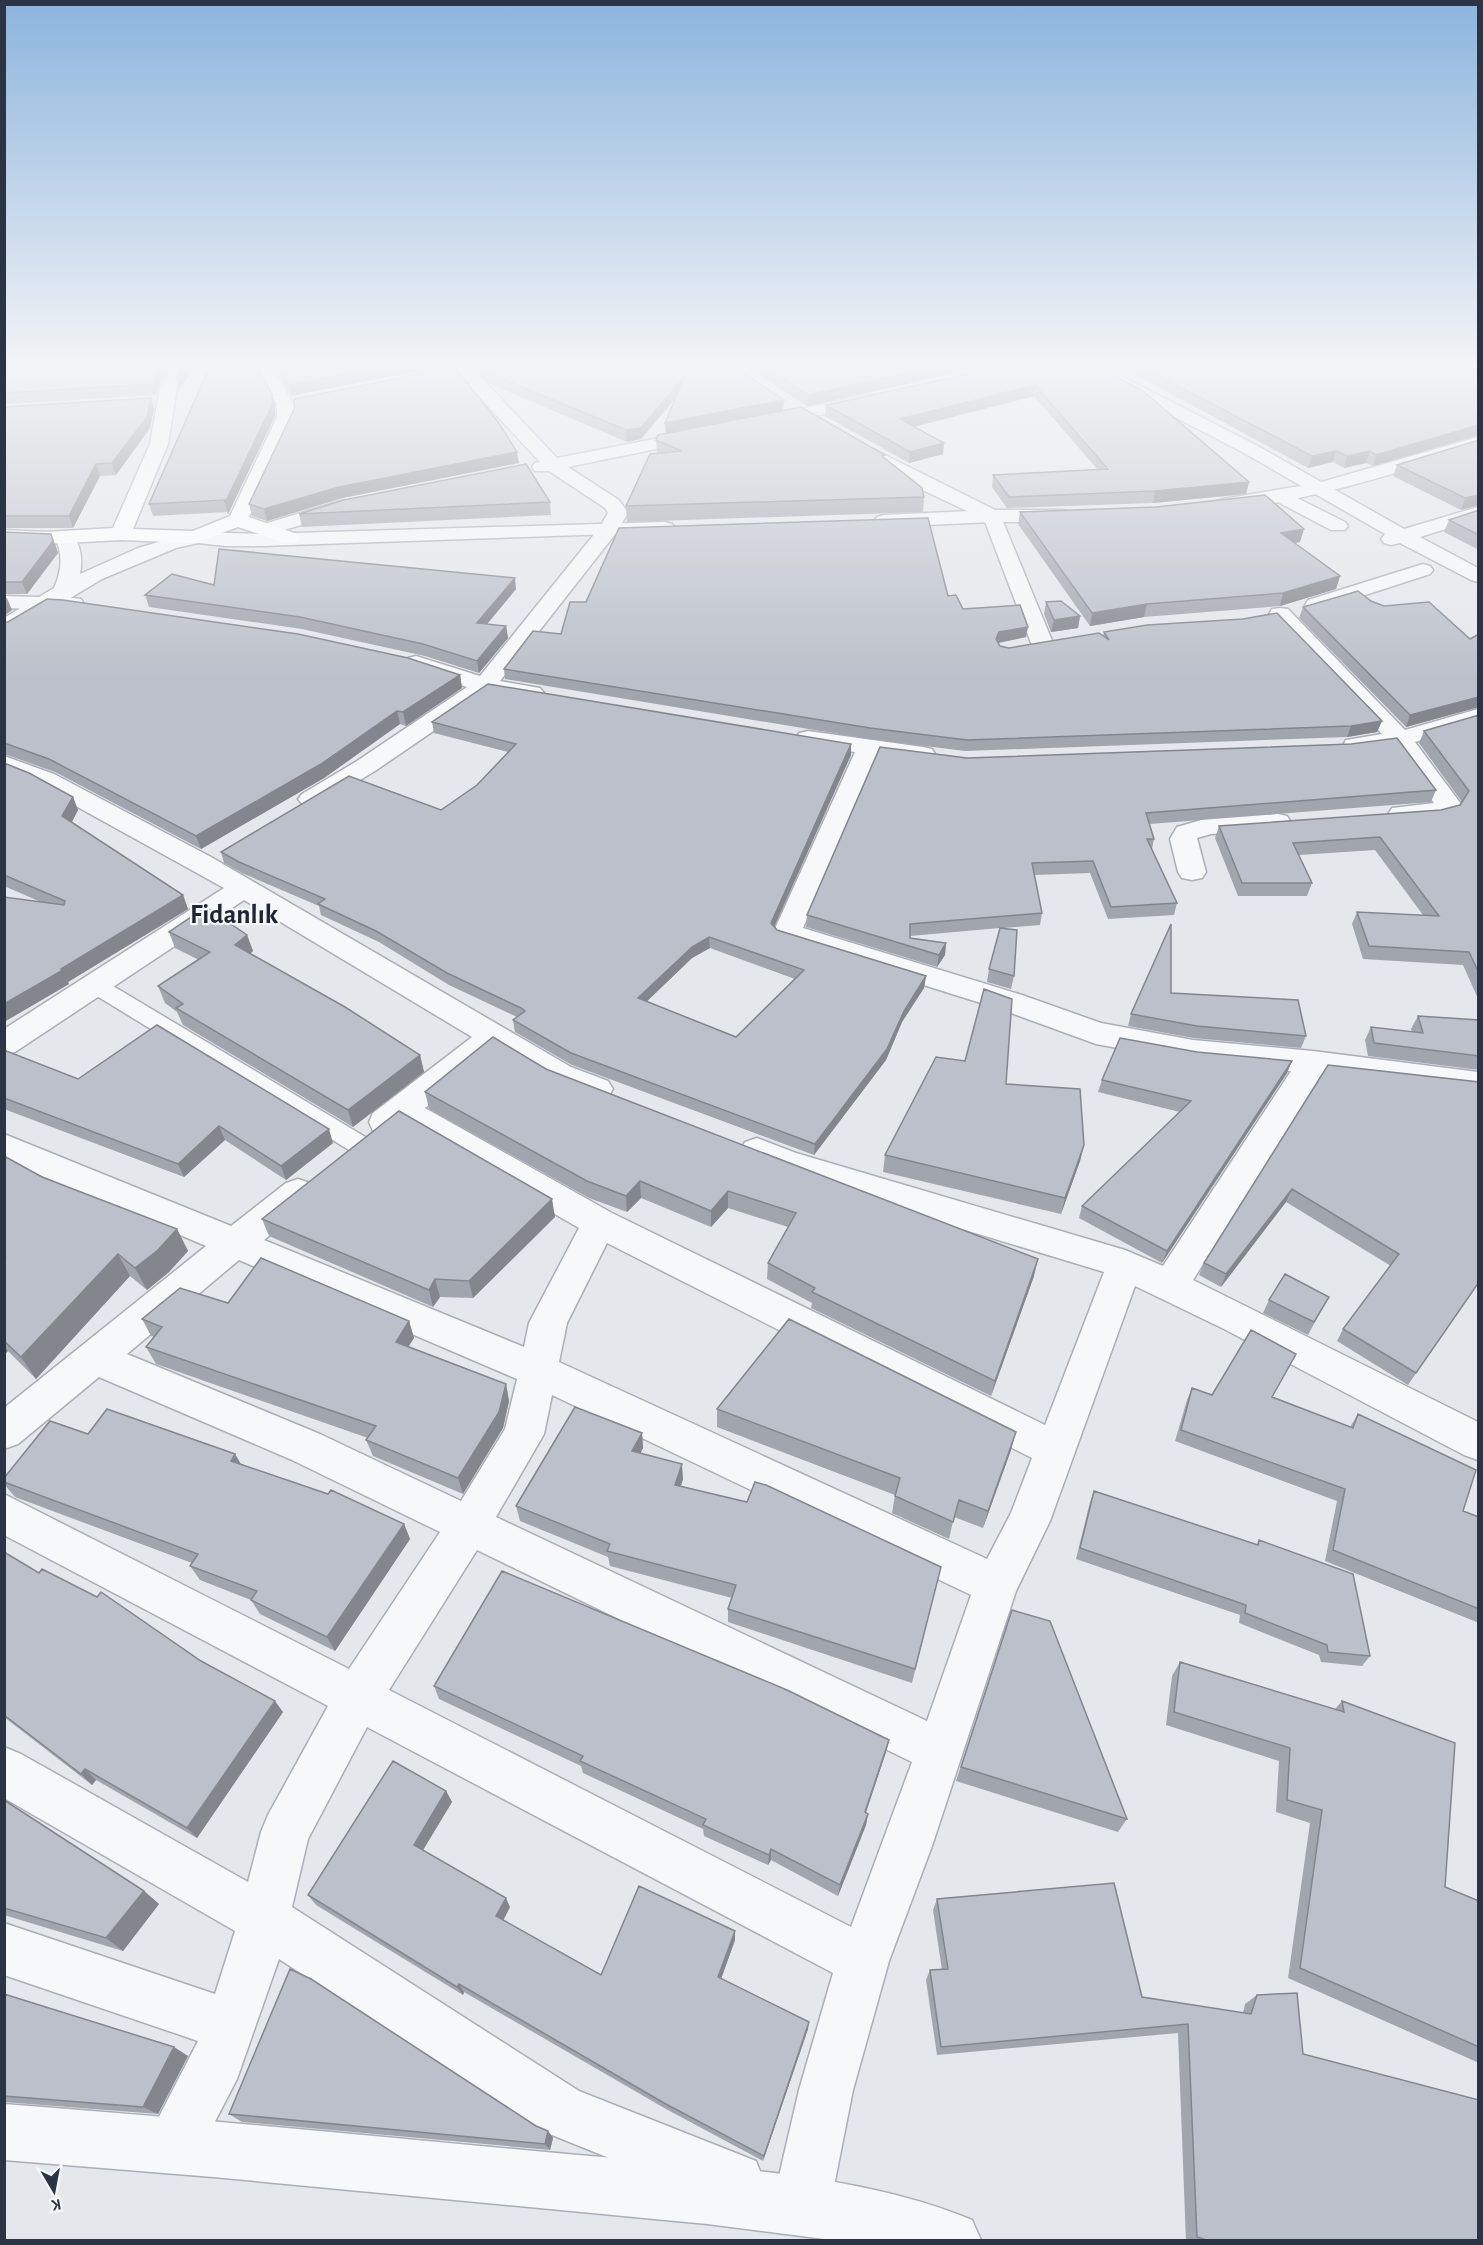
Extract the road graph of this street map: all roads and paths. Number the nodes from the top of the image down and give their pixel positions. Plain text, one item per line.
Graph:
1 (145, 471) edge
2 (261, 471) edge
3 (562, 471) edge
4 (901, 471) edge
5 (1286, 471) edge
6 (1383, 471) edge
7 (1315, 488) junction
8 (1281, 496) junction
9 (365, 501) edge
10 (1209, 506) edge
11 (1479, 513) edge
12 (1086, 515) edge
13 (992, 516) junction
14 (238, 520) junction
15 (865, 522) edge
16 (687, 528) edge
17 (268, 529) junction
18 (609, 529) junction
19 (1353, 533) dead end
20 (120, 534) junction
21 (4, 536) edge
22 (1403, 536) junction
23 (65, 537) junction
24 (195, 537) junction
25 (290, 538) junction
26 (1479, 576) edge
27 (62, 593) junction
28 (4, 602) edge
29 (40, 603) junction
30 (95, 608) edge
31 (4, 628) edge
32 (1065, 639) edge
33 (1042, 643) junction
34 (1019, 647) edge
35 (394, 658) edge
36 (485, 685) junction
37 (555, 696) edge
38 (1479, 716) edge
39 (788, 735) edge
40 (1400, 739) junction
41 (1335, 746) edge
42 (869, 748) junction
43 (944, 757) edge
44 (4, 763) edge
45 (294, 809) edge
46 (1375, 816) edge
47 (1304, 820) edge
48 (1192, 872) dead end
49 (243, 888) junction
50 (95, 985) junction
51 (495, 1036) junction
52 (4, 1044) edge
53 (1313, 1062) junction
54 (1479, 1083) edge
55 (625, 1100) edge
56 (401, 1110) junction
57 (733, 1142) edge
58 (4, 1146) edge
59 (337, 1160) junction
60 (600, 1223) junction
61 (234, 1242) junction
62 (1125, 1264) junction
63 (1170, 1286) junction
64 (93, 1357) junction
65 (538, 1371) junction
66 (4, 1432) edge
67 (1473, 1432) edge
68 (1056, 1450) junction
69 (4, 1513) edge
70 (469, 1525) junction
71 (996, 1585) junction
72 (358, 1697) junction
73 (939, 1751) junction
74 (4, 1771) edge
75 (264, 1919) junction
76 (4, 1949) edge
77 (863, 1961) junction
78 (230, 2026) junction
79 (6, 2136) edge
80 (173, 2144) junction
81 (801, 2206) junction
82 (924, 2236) edge

1 - 20 main road
2 - 14 main road
3 - 18 street
4 - 13 street
5 - 7 street
6 - 7 street
7 - 8 street
7 - 22 street
8 - 10 street
8 - 19 street
9 - 17 street
11 - 22 street
12 - 13 street
13 - 15 street
13 - 33 street
14 - 17 main road
14 - 24 main road
16 - 18 street
17 - 25 main road
18 - 25 street
18 - 36 street
20 - 23 main road
20 - 24 main road
21 - 23 main road
22 - 26 street
22 - 40 street
23 - 27 street
24 - 25 street
24 - 27 street
27 - 29 street
28 - 29 street
29 - 30 street
29 - 31 street
32 - 33 street
33 - 34 street
35 - 36 street
36 - 37 street
36 - 45 street
38 - 40 street
39 - 42 street
40 - 41 street
40 - 46 street
42 - 43 street
42 - 53 street
44 - 49 street
47 - 48 street
49 - 50 street
49 - 51 street
50 - 52 street
50 - 59 lane
51 - 55 street
51 - 56 street
53 - 54 street
53 - 63 street
56 - 59 street
56 - 60 street
57 - 62 street
58 - 61 street
59 - 61 street
60 - 65 street
60 - 68 street
61 - 64 street
61 - 65 street
62 - 63 street
62 - 68 street
63 - 67 street
64 - 66 street
64 - 70 street
65 - 70 street
65 - 71 street
68 - 71 street
69 - 72 street
70 - 72 street
70 - 73 street
71 - 73 street
72 - 75 street
72 - 77 street
73 - 77 street
74 - 75 street
75 - 78 street
75 - 81 street
76 - 78 street
77 - 81 street
78 - 80 street
79 - 80 street
80 - 81 street
81 - 82 street

